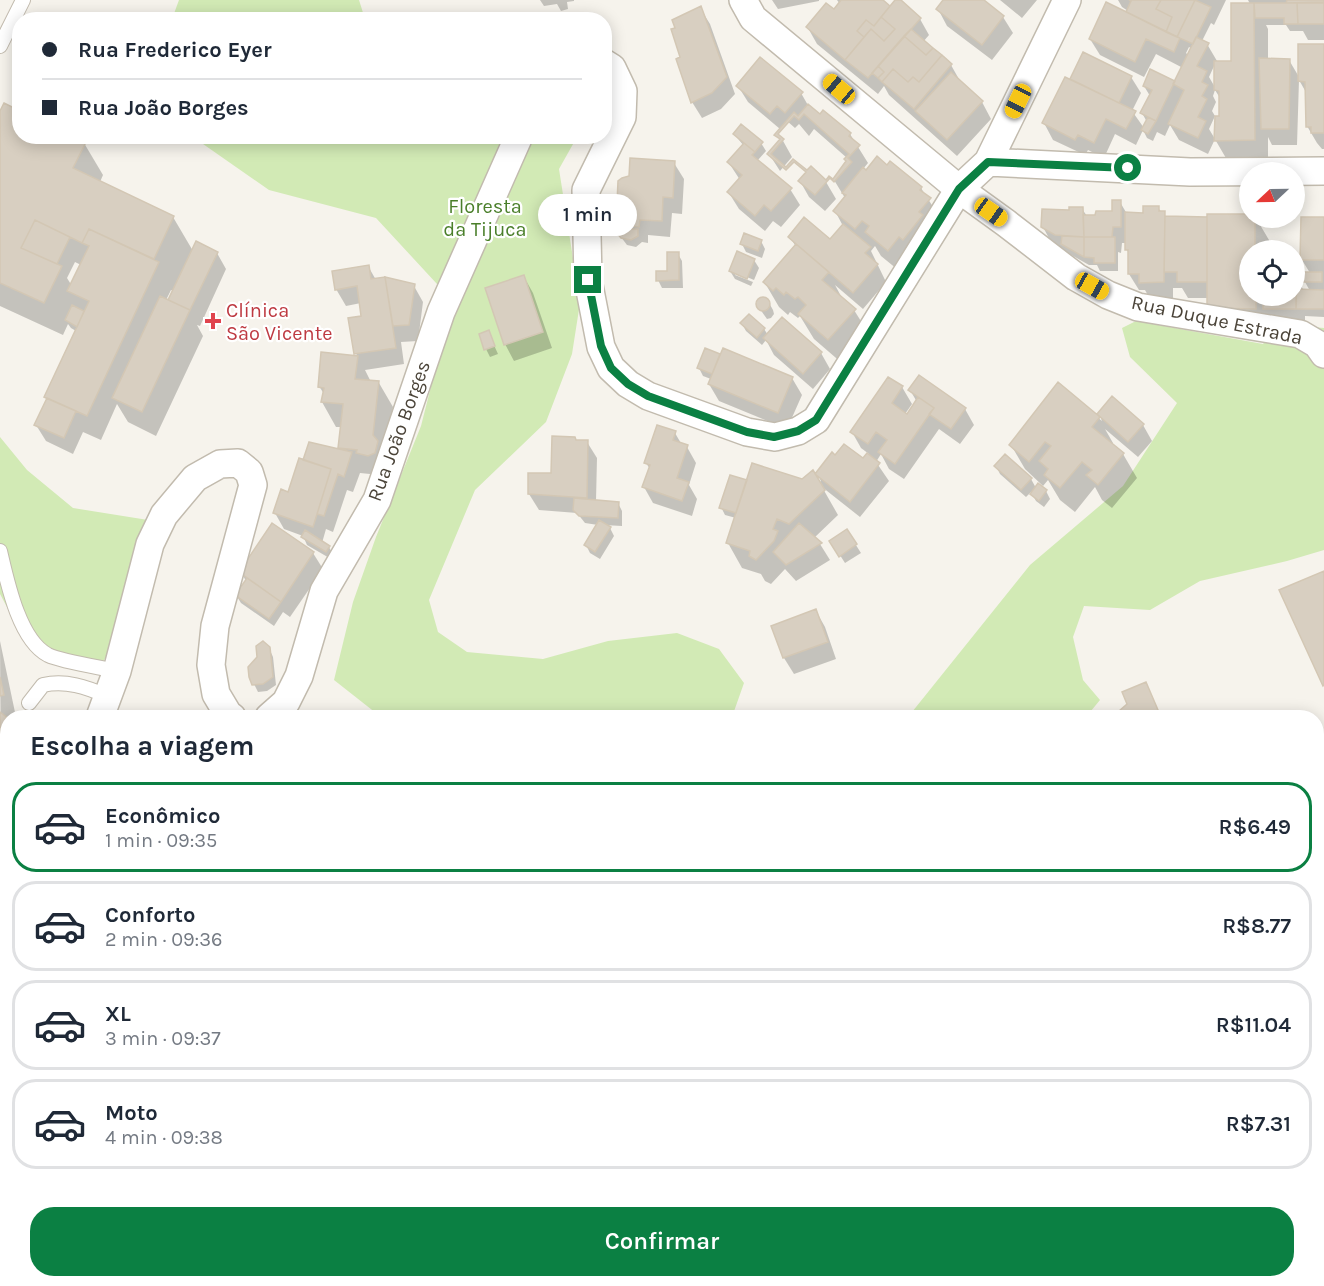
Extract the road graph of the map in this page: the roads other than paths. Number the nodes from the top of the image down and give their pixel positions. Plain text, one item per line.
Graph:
1 (743, 0) edge
2 (1066, 0) edge
3 (12, 22) edge
4 (0, 46) edge
5 (612, 68) edge
6 (612, 137) edge
7 (515, 144) edge
8 (609, 144) edge
9 (988, 162) junction
10 (1324, 171) edge
11 (959, 189) junction
12 (1324, 354) edge
13 (0, 551) edge
14 (3, 578) edge
15 (108, 695) edge
16 (29, 703) dead end
17 (226, 710) edge
18 (277, 710) edge

1 - 11 street, Rua Duque Estrada
2 - 9 street
3 - 4 lane
5 - 6 street
7 - 18 street, Rua João Borges
8 - 11 street
9 - 10 street
9 - 11 street
11 - 12 street, Rua Duque Estrada
13 - 14 lane
14 - 15 lane
15 - 16 lane
15 - 17 street

